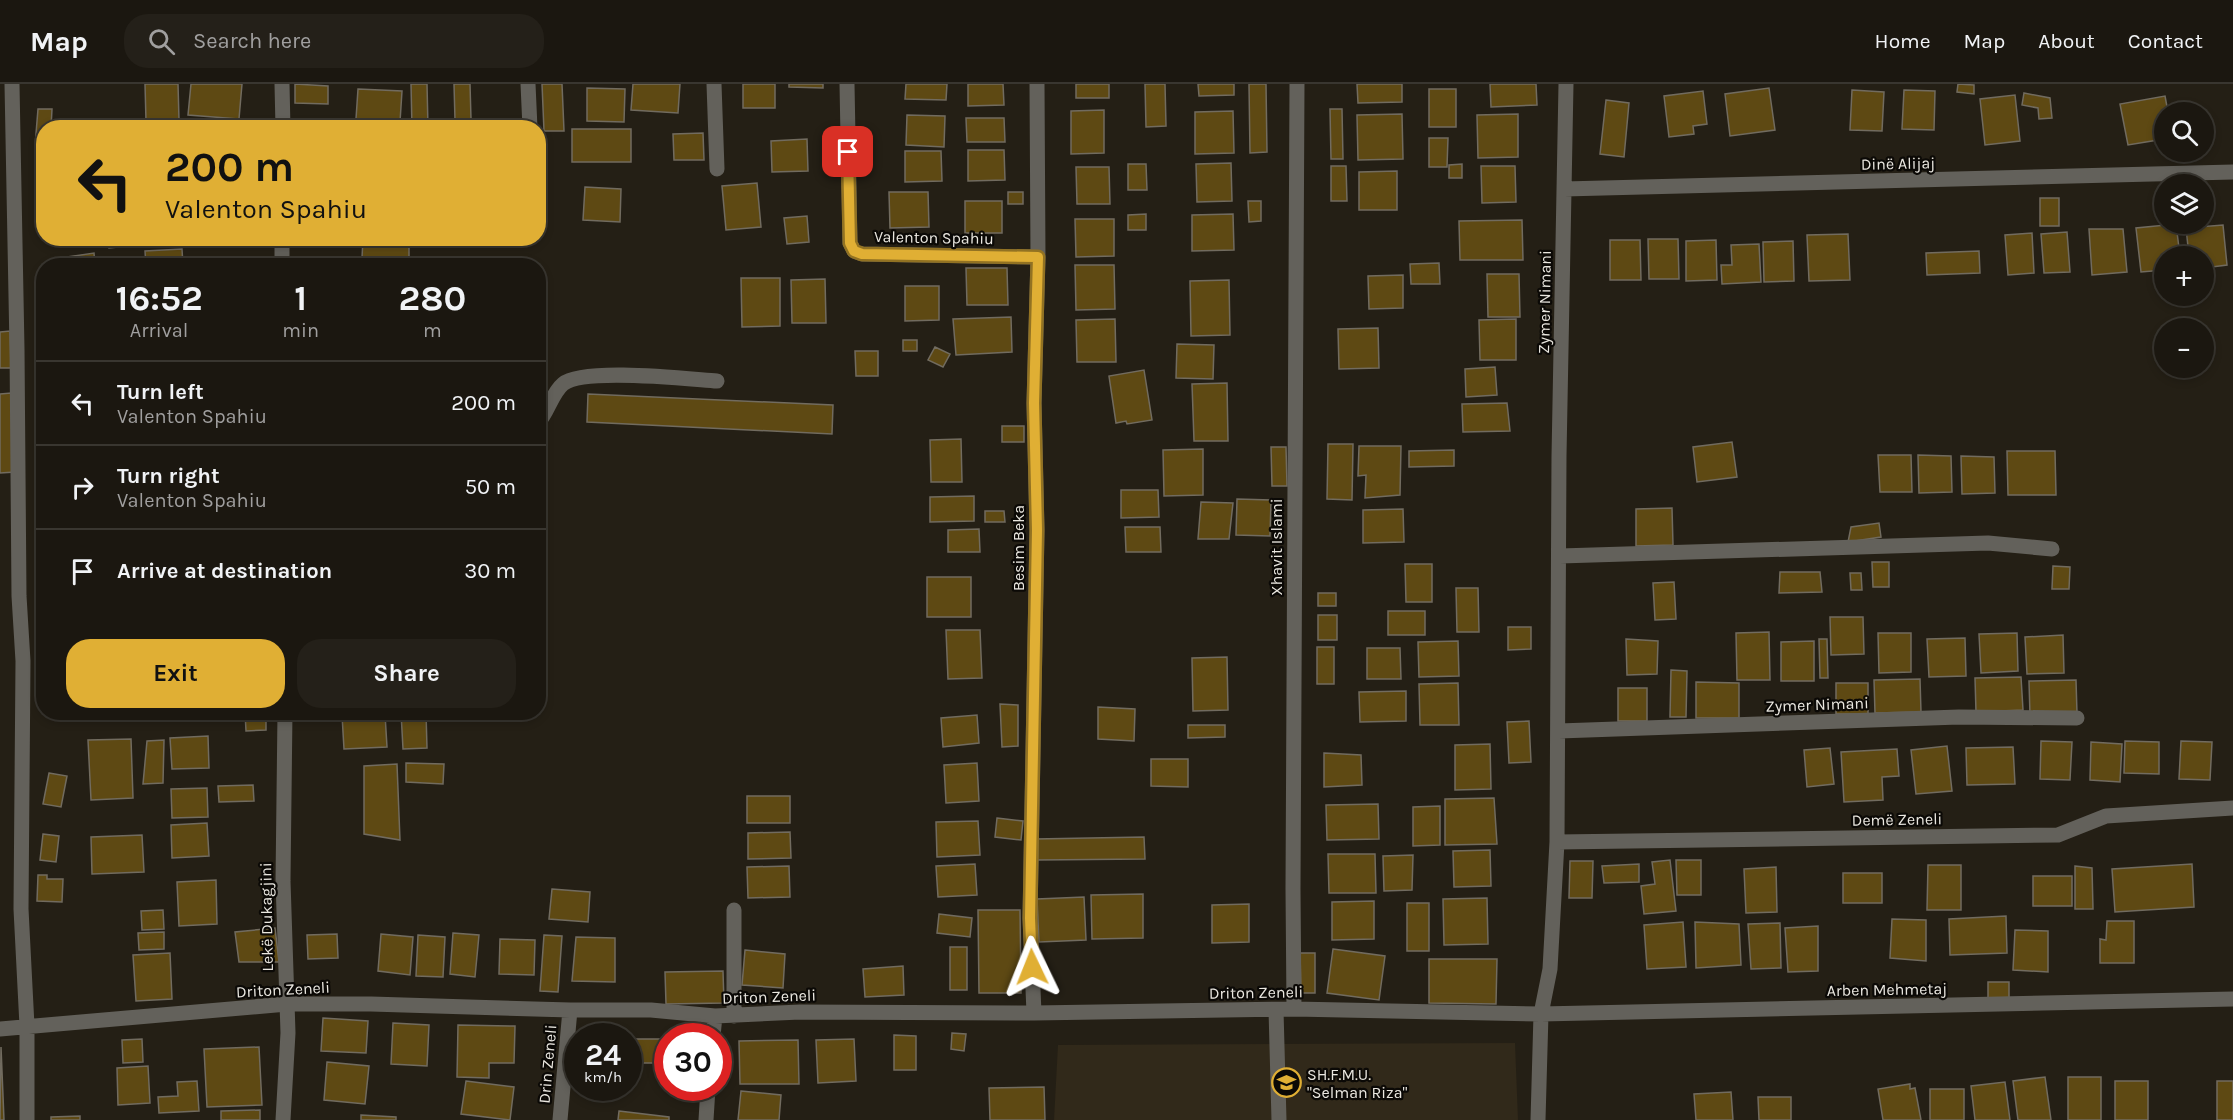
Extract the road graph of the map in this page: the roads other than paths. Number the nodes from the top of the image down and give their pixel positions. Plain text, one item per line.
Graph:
1 (12, 84) edge
2 (282, 84) edge
3 (528, 84) edge
4 (714, 84) edge
5 (847, 84) edge
6 (1037, 84) edge
7 (1297, 84) edge
8 (1566, 84) edge
9 (283, 120) edge
10 (530, 120) edge
11 (717, 169) dead end
12 (2233, 172) edge
13 (1564, 189) junction
14 (1038, 257) junction
15 (717, 381) dead end
16 (546, 415) edge
17 (2052, 549) dead end
18 (1560, 556) junction
19 (2077, 718) dead end
20 (285, 720) edge
21 (1559, 731) junction
22 (2233, 808) edge
23 (1557, 842) junction
24 (734, 910) dead end
25 (2233, 999) edge
26 (287, 1004) junction
27 (1276, 1010) junction
28 (1294, 1010) junction
29 (570, 1011) junction
30 (1034, 1013) junction
31 (1541, 1014) junction
32 (715, 1016) junction
33 (734, 1016) junction
34 (714, 1023) edge
35 (27, 1026) junction
36 (0, 1029) edge
37 (707, 1101) edge
38 (27, 1120) edge
39 (283, 1120) edge
40 (560, 1120) edge
41 (706, 1120) edge
42 (1279, 1120) edge
43 (1538, 1120) edge

1 - 35 street
2 - 9 street
3 - 10 street
4 - 11 street
5 - 14 street, Valenton Spahiu
6 - 14 street, Besim Beka
7 - 28 street, Xhavit Islami
8 - 13 street, Zymer Nimani
12 - 13 street, Dinë Alijaj
13 - 18 street, Zymer Nimani
14 - 30 street, Besim Beka
15 - 16 street
17 - 18 street
18 - 21 street, Zymer Nimani
19 - 21 street, Zymer Nimani
20 - 26 street, Lekë Dukagjini
21 - 23 street, Zymer Nimani
22 - 23 street, Demë Zeneli
23 - 31 street, Zymer Nimani
24 - 33 street
25 - 31 street, Arben Mehmetaj
26 - 29 street, Driton Zeneli
26 - 35 street, Driton Zeneli
26 - 39 street, Lekë Dukagjini
27 - 28 street, Driton Zeneli
27 - 30 street, Driton Zeneli
27 - 42 street
28 - 31 street, Driton Zeneli
29 - 32 street, Driton Zeneli
29 - 40 street, Drin Zeneli
30 - 33 street, Driton Zeneli
31 - 43 street, Zymer Nimani
32 - 33 street, Driton Zeneli
32 - 34 street
35 - 36 street, Driton Zeneli
35 - 38 street
37 - 41 street

